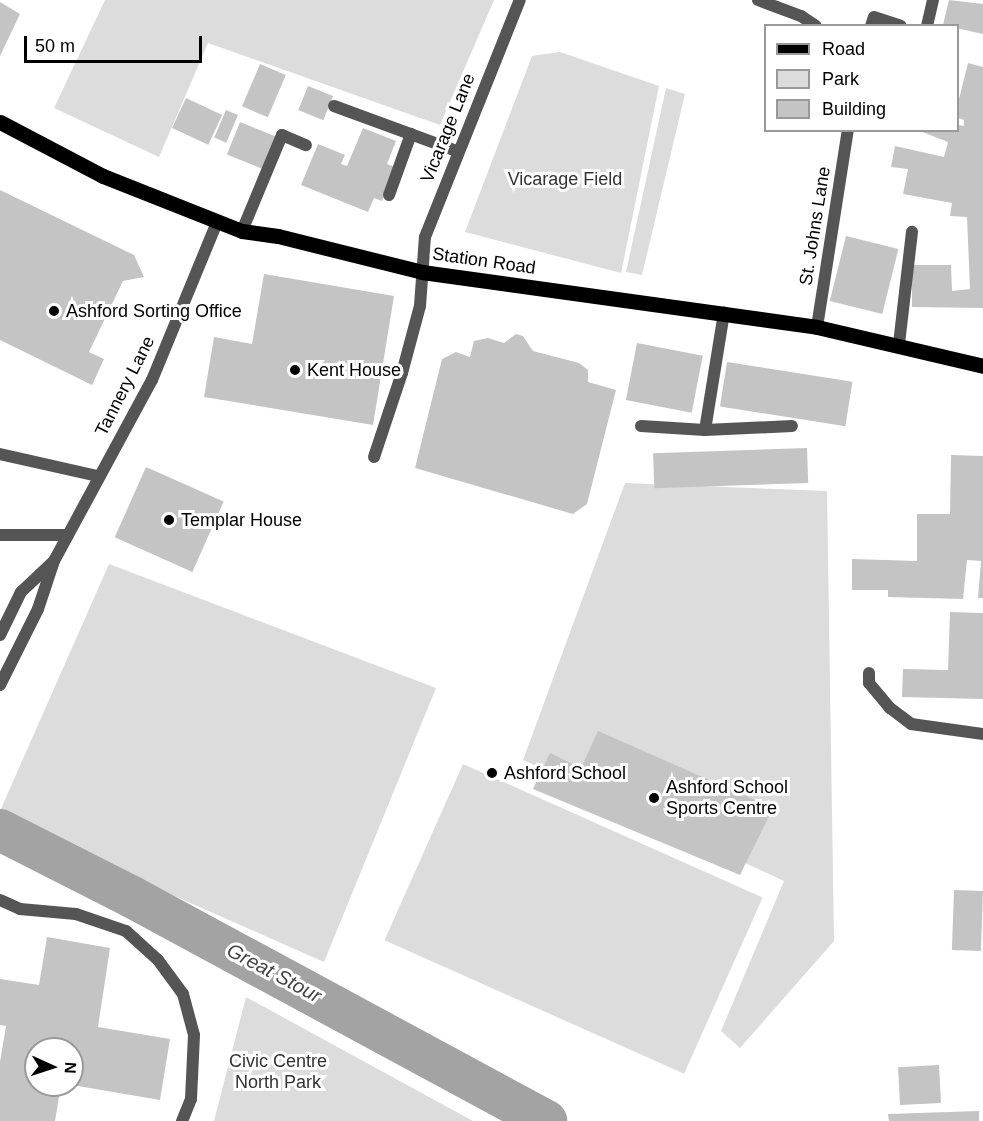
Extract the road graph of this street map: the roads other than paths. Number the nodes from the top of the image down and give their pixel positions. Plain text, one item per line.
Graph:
1 (520, 0) edge
2 (758, 0) edge
3 (933, 0) edge
4 (813, 24) edge
5 (872, 24) edge
6 (895, 24) edge
7 (927, 24) edge
8 (334, 106) dead end
9 (0, 123) edge
10 (848, 132) edge
11 (411, 134) junction
12 (306, 145) dead end
13 (457, 151) junction
14 (389, 195) dead end
15 (217, 222) junction
16 (242, 231) junction
17 (912, 232) dead end
18 (422, 272) junction
19 (724, 313) junction
20 (817, 327) junction
21 (899, 344) junction
22 (983, 366) edge
23 (641, 426) dead end
24 (792, 426) dead end
25 (705, 430) junction
26 (0, 454) edge
27 (374, 457) dead end
28 (98, 476) junction
29 (0, 535) edge
30 (68, 535) junction
31 (54, 561) junction
32 (0, 635) edge
33 (869, 673) dead end
34 (0, 684) edge
35 (983, 734) edge
36 (0, 900) edge
37 (182, 1121) edge

1 - 13 street, Vicarage Lane
2 - 4 street
3 - 7 street
5 - 6 street
8 - 11 street
9 - 15 main road, Station Road
10 - 20 street, St. Johns Lane
11 - 13 street
11 - 14 street
12 - 16 street
13 - 18 street, Vicarage Lane
15 - 16 main road, Station Road
15 - 28 street, Tannery Lane
16 - 18 main road, Station Road
17 - 21 street
18 - 19 main road, Station Road
18 - 27 street, Vicarage Lane
19 - 20 main road, Station Road
19 - 25 street
20 - 21 main road, Station Road
21 - 22 main road, Station Road
23 - 25 street
24 - 25 street
26 - 28 street
28 - 30 street, Tannery Lane
29 - 30 street
30 - 31 street, Tannery Lane
31 - 32 street, Tannery Lane
31 - 34 street, Tannery Lane
33 - 35 street
36 - 37 street

